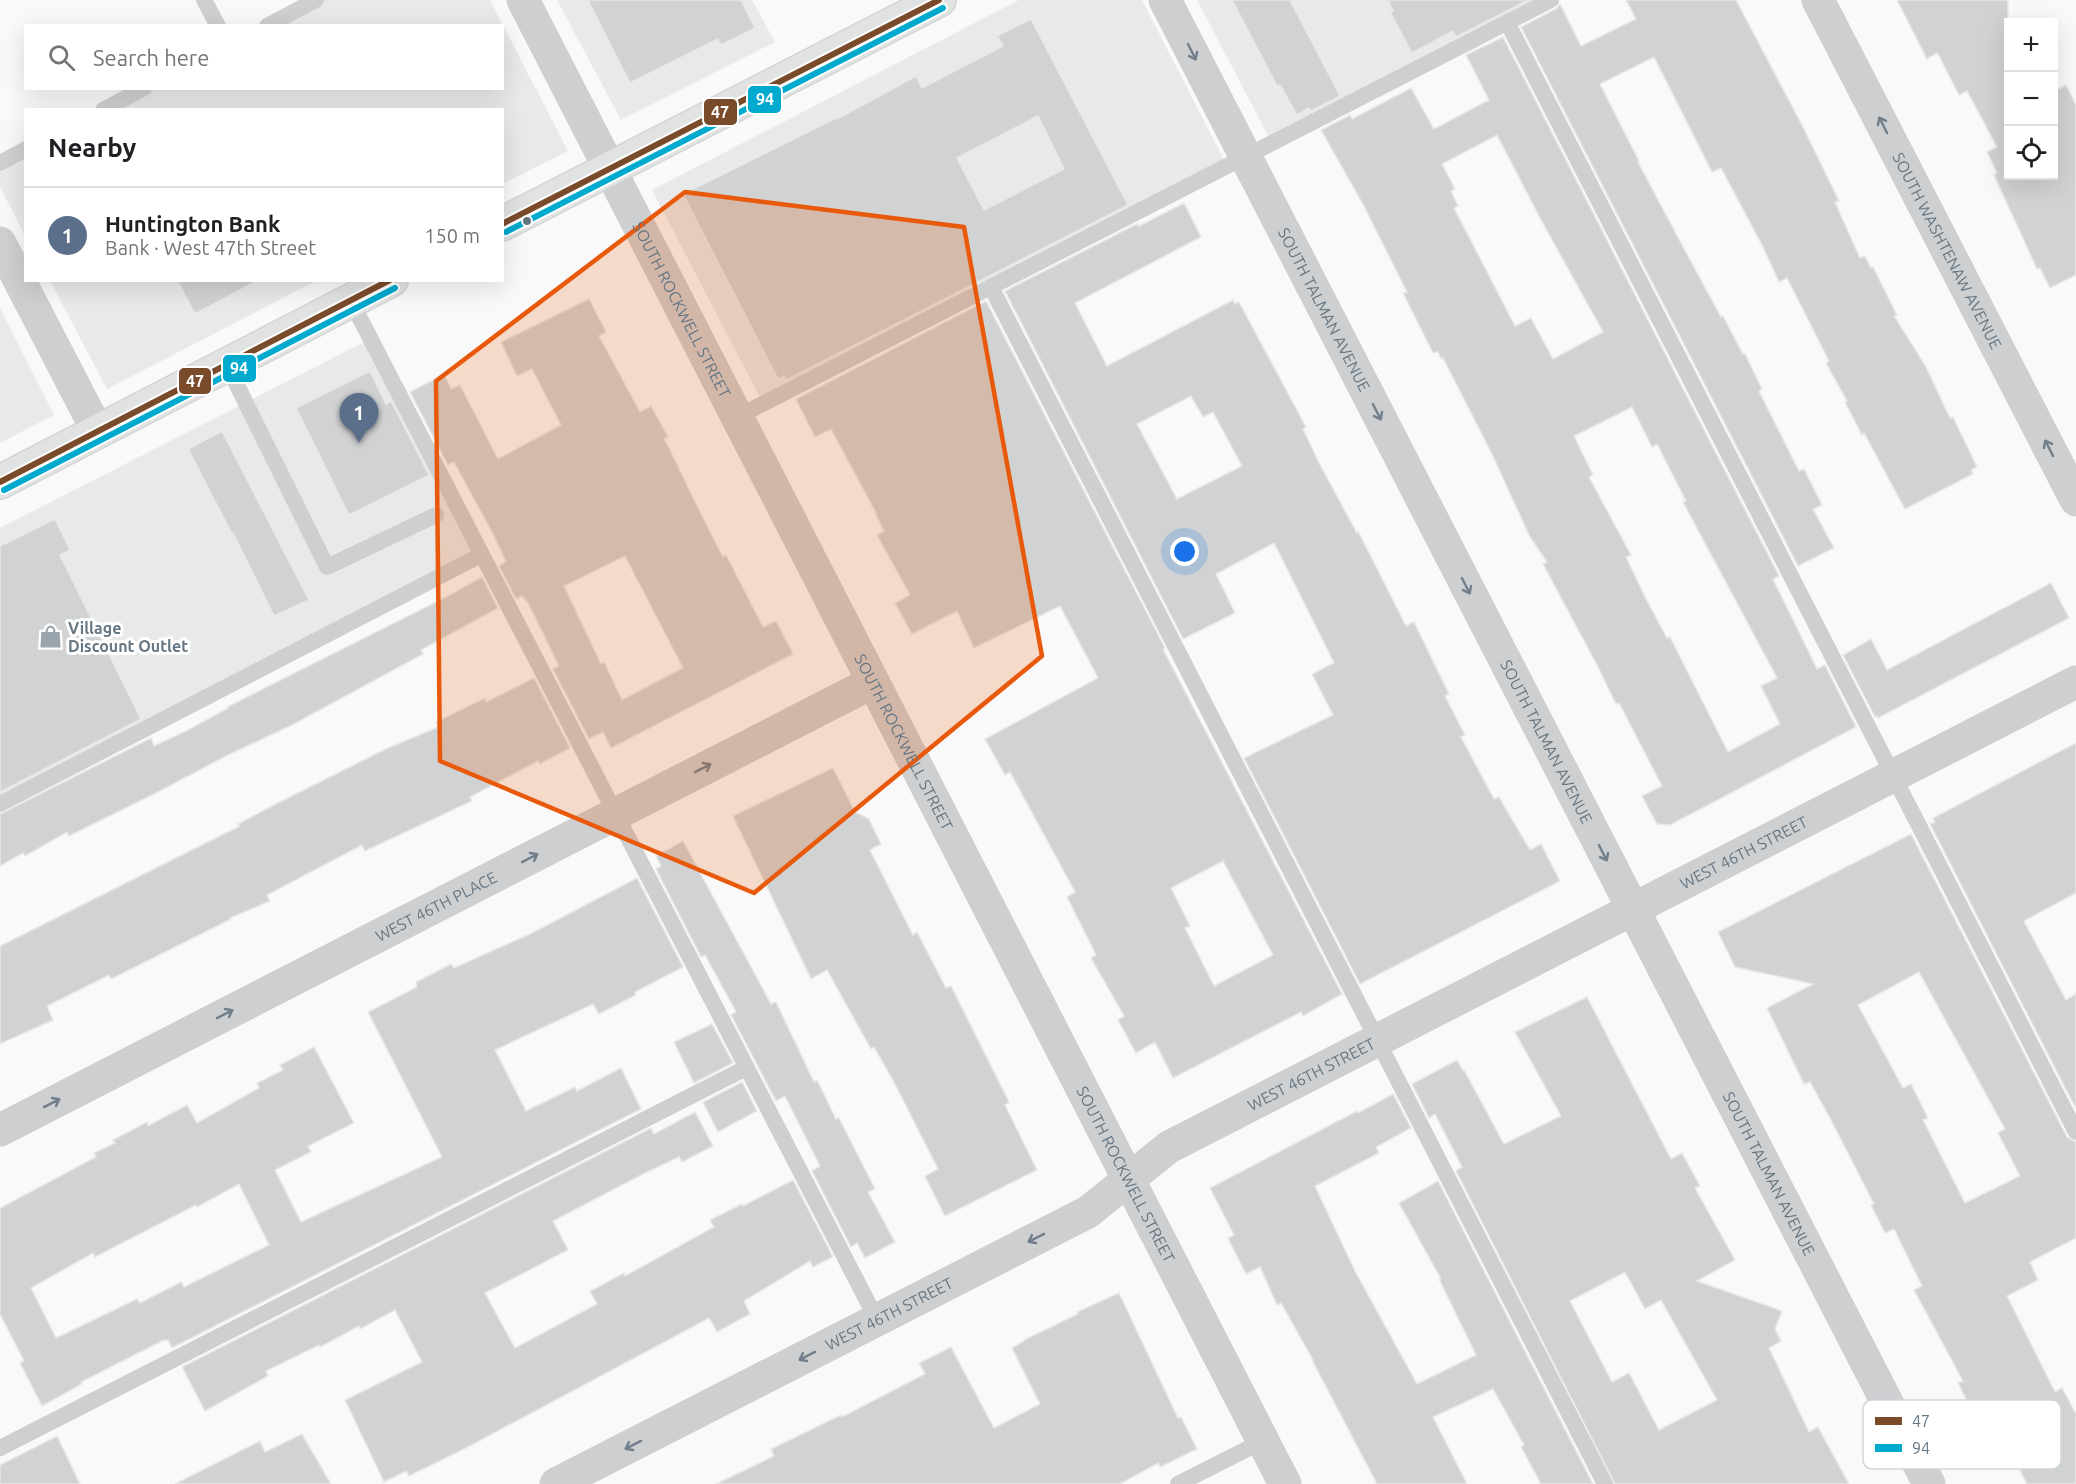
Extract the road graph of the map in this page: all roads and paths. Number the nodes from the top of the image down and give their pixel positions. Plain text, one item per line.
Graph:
1 (204, 0) edge
2 (316, 0) edge
3 (523, 0) edge
4 (939, 0) edge
5 (1165, 0) edge
6 (1551, 0) edge
7 (1818, 0) edge
8 (1507, 22) junction
9 (217, 24) edge
10 (271, 24) edge
11 (140, 90) edge
12 (107, 108) edge
13 (24, 151) edge
14 (1246, 156) junction
15 (0, 163) edge
16 (609, 169) junction
17 (504, 223) edge
18 (0, 243) edge
19 (388, 282) edge
20 (991, 287) junction
21 (351, 301) junction
22 (227, 365) junction
23 (737, 417) junction
24 (98, 432) junction
25 (0, 482) edge
26 (2076, 500) edge
27 (436, 515) dead end
28 (481, 555) junction
29 (873, 682) junction
30 (2076, 682) edge
31 (1893, 776) junction
32 (0, 804) edge
33 (615, 814) junction
34 (1632, 910) junction
35 (1377, 1041) junction
36 (746, 1068) junction
37 (0, 1130) edge
38 (2076, 1132) edge
39 (1129, 1180) junction
40 (877, 1320) junction
41 (1886, 1400) edge
42 (1263, 1441) junction
43 (0, 1448) edge
44 (1921, 1469) edge
45 (556, 1484) edge
46 (1178, 1484) edge
47 (1286, 1484) edge
48 (1605, 1484) edge
49 (1929, 1484) edge

1 - 9 lane
2 - 10 lane
3 - 16 street, SOUTH ROCKWELL STREET
4 - 16 main road
5 -> 14 street, SOUTH TALMAN AVENUE
6 - 8 lane
26 -> 7 street, SOUTH WASHTENAW AVENUE
8 - 14 lane
8 - 31 lane
11 - 12 lane
13 - 15 lane
14 - 20 lane
14 -> 34 street, SOUTH TALMAN AVENUE
16 - 17 main road
16 - 23 street, SOUTH ROCKWELL STREET
18 - 24 street
19 - 21 main road
20 - 23 lane
20 - 35 lane
21 - 22 main road
21 - 28 lane
22 - 24 main road
22 - 27 lane
23 - 29 street, SOUTH ROCKWELL STREET
24 - 25 main road
28 - 32 lane
28 - 33 lane
33 -> 29 street, WEST 46TH PLACE
29 - 39 street, SOUTH ROCKWELL STREET
30 - 31 street, WEST 46TH STREET
31 - 34 street, WEST 46TH STREET
31 - 38 lane
33 - 36 lane
37 -> 33 street, WEST 46TH PLACE
34 - 35 street, WEST 46TH STREET
34 - 41 street, SOUTH TALMAN AVENUE
35 - 39 street, WEST 46TH STREET
35 - 48 lane
36 - 40 lane
36 - 43 lane
39 -> 40 street, WEST 46TH STREET
39 - 42 street, SOUTH ROCKWELL STREET
40 -> 45 street, WEST 46TH STREET
42 - 46 lane
42 - 47 street, SOUTH ROCKWELL STREET
44 - 49 street, SOUTH TALMAN AVENUE

